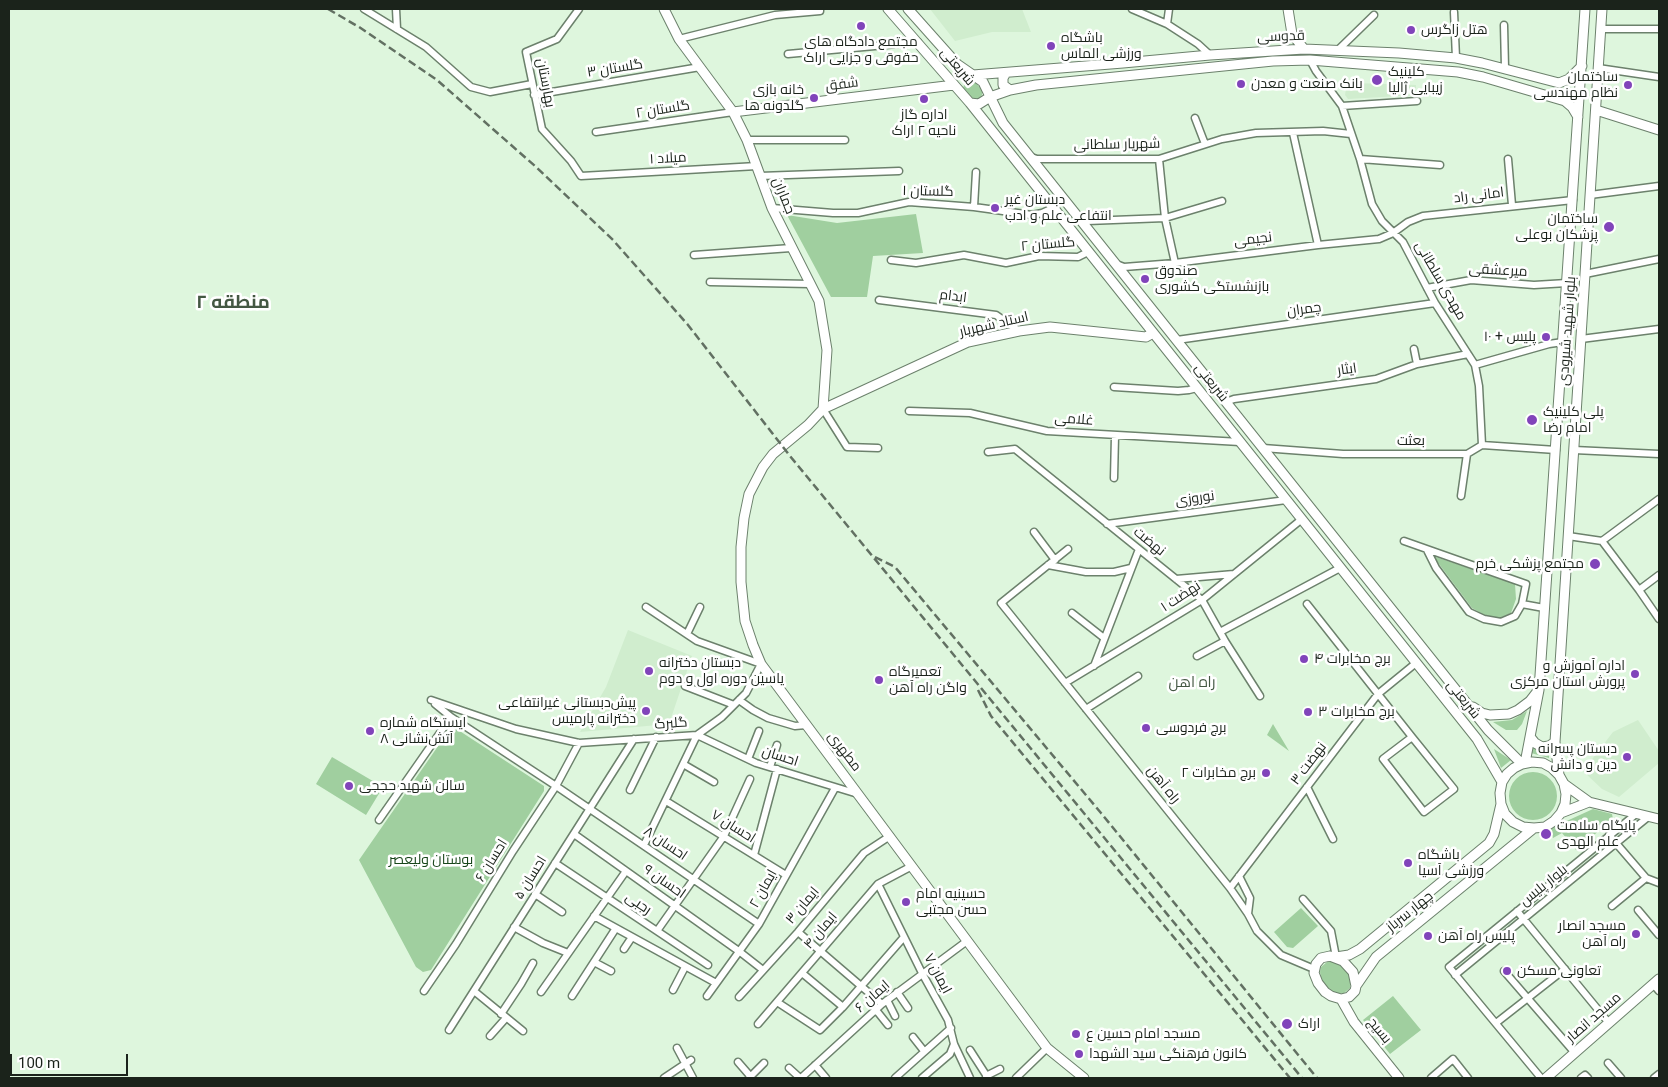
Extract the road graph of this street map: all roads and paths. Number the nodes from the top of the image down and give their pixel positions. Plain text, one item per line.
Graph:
1 (364, 9) edge
2 (396, 9) edge
3 (580, 9) edge
4 (664, 9) edge
5 (820, 9) edge
6 (888, 9) edge
7 (908, 9) edge
8 (1132, 9) edge
9 (1169, 9) edge
10 (1288, 9) edge
11 (1585, 9) edge
12 (1602, 9) edge
13 (1454, 12) dead end
14 (1374, 15) dead end
15 (1167, 24) junction
16 (1504, 25) dead end
17 (397, 29) junction
18 (1601, 29) junction
19 (1659, 29) edge
20 (1292, 34) junction
21 (679, 39) junction
22 (918, 42) junction
23 (1284, 49) junction
24 (1304, 49) junction
25 (1338, 50) junction
26 (788, 54) dead end
27 (1210, 55) junction
28 (1456, 58) junction
29 (1310, 60) junction
30 (1582, 65) junction
31 (700, 67) junction
32 (1505, 68) junction
33 (1598, 68) junction
34 (1006, 73) junction
35 (973, 75) junction
36 (1659, 77) edge
37 (1559, 83) junction
38 (532, 84) junction
39 (954, 85) junction
40 (1010, 90) junction
41 (534, 95) junction
42 (1552, 96) junction
43 (990, 97) junction
44 (1417, 101) dead end
45 (970, 103) junction
46 (1342, 106) junction
47 (1596, 110) junction
48 (733, 112) junction
49 (1578, 117) junction
50 (1195, 118) dead end
51 (1003, 123) junction
52 (991, 130) junction
53 (1659, 130) edge
54 (596, 132) dead end
55 (1293, 133) junction
56 (1352, 134) junction
57 (747, 140) junction
58 (845, 140) dead end
59 (1206, 144) junction
60 (1030, 157) junction
61 (1159, 159) junction
62 (1360, 159) junction
63 (1508, 159) dead end
64 (757, 166) junction
65 (1440, 166) dead end
66 (898, 171) dead end
67 (976, 172) dead end
68 (581, 176) joint
69 (760, 176) junction
70 (1659, 186) edge
71 (1590, 195) junction
72 (1573, 200) junction
73 (1222, 201) dead end
74 (1512, 205) junction
75 (974, 207) junction
76 (772, 208) junction
77 (1053, 208) junction
78 (1080, 218) junction
79 (1166, 218) junction
80 (1392, 233) junction
81 (1318, 245) junction
82 (791, 248) junction
83 (1088, 252) junction
84 (694, 255) dead end
85 (1659, 259) edge
86 (891, 260) dead end
87 (1176, 263) junction
88 (1116, 264) junction
89 (1585, 274) junction
90 (710, 282) dead end
91 (1567, 283) junction
92 (810, 284) junction
93 (1428, 288) junction
94 (879, 300) dead end
95 (1435, 303) junction
96 (1659, 329) edge
97 (1019, 331) junction
98 (1153, 333) junction
99 (1581, 339) junction
100 (1177, 340) junction
101 (1563, 342) junction
102 (1414, 349) dead end
103 (1468, 354) junction
104 (1417, 364) junction
105 (1475, 365) junction
106 (1114, 387) dead end
107 (1197, 388) junction
108 (1226, 402) junction
109 (823, 410) junction
110 (909, 411) dead end
111 (1115, 436) junction
112 (1240, 442) junction
113 (1482, 445) junction
114 (878, 448) dead end
115 (1263, 448) junction
116 (1556, 450) junction
117 (1574, 450) junction
118 (988, 452) dead end
119 (1467, 454) junction
120 (1659, 454) edge
121 (1114, 478) dead end
122 (1461, 496) dead end
123 (1659, 499) edge
124 (1286, 500) junction
125 (1302, 520) junction
126 (1107, 524) junction
127 (1034, 532) dead end
128 (1568, 536) junction
129 (1404, 541) dead end
130 (1602, 541) junction
131 (1068, 549) dead end
132 (1139, 549) junction
133 (1427, 550) junction
134 (1055, 560) junction
135 (1048, 566) junction
136 (1131, 568) junction
137 (1340, 568) junction
138 (1236, 574) junction
139 (1659, 575) edge
140 (1176, 579) junction
141 (1639, 590) junction
142 (1202, 600) junction
143 (1307, 604) dead end
144 (1522, 604) junction
145 (646, 607) dead end
146 (700, 607) dead end
147 (1544, 608) junction
148 (1072, 613) dead end
149 (1659, 619) edge
150 (1220, 632) junction
151 (687, 634) junction
152 (1104, 638) junction
153 (1225, 641) junction
154 (1197, 656) dead end
155 (1416, 662) junction
156 (762, 664) junction
157 (1094, 666) junction
158 (1138, 676) dead end
159 (1065, 683) junction
160 (685, 686) dead end
161 (1538, 690) junction
162 (1378, 694) junction
163 (1260, 696) dead end
164 (431, 700) joint
165 (736, 703) junction
166 (1468, 704) junction
167 (1086, 709) junction
168 (451, 717) junction
169 (806, 725) junction
170 (1488, 730) junction
171 (759, 731) dead end
172 (697, 735) junction
173 (656, 737) junction
174 (1412, 737) junction
175 (1531, 738) junction
176 (634, 739) junction
177 (1476, 739) junction
178 (1555, 742) junction
179 (579, 743) junction
180 (777, 745) dead end
181 (748, 759) junction
182 (1524, 763) junction
183 (683, 764) junction
184 (774, 768) junction
185 (1559, 775) junction
186 (750, 779) dead end
187 (714, 782) dead end
188 (1502, 782) junction
189 (1564, 784) junction
190 (556, 786) junction
191 (1307, 787) junction
192 (835, 788) junction
193 (630, 790) dead end
194 (859, 795) junction
195 (666, 801) junction
196 (1589, 802) junction
197 (1501, 804) junction
198 (590, 808) junction
199 (1561, 813) junction
200 (1636, 814) junction
201 (1648, 817) junction
202 (379, 820) dead end
203 (1659, 820) edge
204 (1534, 828) junction
205 (574, 834) junction
206 (1609, 835) junction
207 (724, 836) junction
208 (890, 836) junction
209 (1334, 839) dead end
210 (1616, 843) junction
211 (644, 845) junction
212 (754, 855) junction
213 (555, 863) junction
214 (912, 866) junction
215 (626, 871) junction
216 (786, 875) junction
217 (1239, 876) junction
218 (1646, 878) junction
219 (695, 880) junction
220 (1659, 883) edge
221 (878, 884) junction
222 (1230, 888) junction
223 (535, 894) junction
224 (607, 898) junction
225 (1303, 899) dead end
226 (675, 905) junction
227 (1612, 906) dead end
228 (1638, 910) dead end
229 (1517, 911) junction
230 (562, 912) dead end
231 (1248, 914) junction
232 (594, 916) junction
233 (1524, 919) junction
234 (759, 924) junction
235 (514, 927) junction
236 (616, 928) junction
237 (658, 931) junction
238 (798, 932) junction
239 (1659, 935) edge
240 (904, 937) junction
241 (632, 938) junction
242 (967, 941) junction
243 (624, 949) dead end
244 (740, 952) junction
245 (820, 952) junction
246 (568, 953) junction
247 (1336, 957) junction
248 (594, 962) junction
249 (534, 963) dead end
250 (708, 965) dead end
251 (685, 966) junction
252 (1564, 968) junction
253 (763, 970) junction
254 (1314, 970) junction
255 (611, 971) dead end
256 (1504, 971) dead end
257 (802, 973) junction
258 (922, 973) junction
259 (1455, 975) junction
260 (716, 984) junction
261 (1657, 985) edge
262 (1356, 986) junction
263 (861, 987) junction
264 (673, 990) dead end
265 (424, 991) dead end
266 (474, 991) junction
267 (541, 992) dead end
268 (897, 992) junction
269 (572, 996) dead end
270 (707, 996) dead end
271 (739, 997) dead end
272 (1527, 998) junction
273 (1341, 999) junction
274 (777, 1002) junction
275 (884, 1002) junction
276 (843, 1007) junction
277 (908, 1008) dead end
278 (876, 1010) junction
279 (503, 1016) junction
280 (895, 1016) dead end
281 (1609, 1023) junction
282 (758, 1024) dead end
283 (1496, 1024) junction
284 (888, 1025) dead end
285 (951, 1028) junction
286 (449, 1030) dead end
287 (523, 1031) dead end
288 (490, 1036) dead end
289 (913, 1036) dead end
290 (954, 1044) junction
291 (678, 1048) dead end
292 (1047, 1048) junction
293 (970, 1050) dead end
294 (924, 1051) junction
295 (1575, 1053) junction
296 (688, 1062) junction
297 (738, 1062) dead end
298 (764, 1063) dead end
299 (1608, 1063) dead end
300 (816, 1065) junction
301 (789, 1068) dead end
302 (1000, 1069) dead end
303 (1659, 1074) edge
304 (987, 1077) edge
305 (664, 1078) edge
306 (693, 1078) edge
307 (750, 1078) edge
308 (800, 1078) edge
309 (826, 1078) edge
310 (895, 1078) edge
311 (922, 1078) edge
312 (970, 1078) edge
313 (1016, 1078) edge
314 (1084, 1078) edge
315 (1399, 1078) edge
316 (1431, 1078) edge
317 (1468, 1078) edge
318 (1541, 1078) edge
319 (1546, 1078) edge
320 (1621, 1078) edge
321 (1654, 1078) edge

1 - 17 street
2 - 17 street
3 - 38 street, بهارستان
4 - 21 main road, جماران
5 - 21 street
6 - 22 main road, شریعتی
7 - 35 main road, شریعتی
8 - 15 street
9 - 15 street
10 - 20 main road
11 - 30 main road, بلوار شهید شیرودی
12 - 18 main road, بلوار شهید شیرودی
13 - 28 street
14 - 25 street
15 - 27 street
16 - 32 street
17 - 38 street
18 - 19 street
18 - 33 main road, بلوار شهید شیرودی
20 - 23 main road
20 - 24 main road
21 - 31 main road, جماران
22 - 26 street
22 - 39 main road, شریعتی
23 - 24 main road, قدوسی
23 - 27 main road, قدوسی
24 - 25 main road, قدوسی
25 - 28 main road, قدوسی
27 - 34 main road, قدوسی
28 - 32 main road, قدوسی
29 - 40 main road, قدوسی
29 - 42 main road, قدوسی
29 - 46 street, مهدی سلطانی
30 - 37 main road
30 - 49 main road, بلوار شهید شیرودی
31 - 41 street, گلستان ۳
31 - 48 main road, جماران
32 - 37 main road, قدوسی
33 - 36 street
33 - 47 main road, بلوار شهید شیرودی
34 - 35 main road, قدوسی
34 - 40 main road
35 - 43 main road, شریعتی
37 - 42 main road
38 - 41 street, بهارستان
39 - 45 main road, شریعتی
39 - 48 main road, شفق
40 - 43 main road, قدوسی
41 - 68 street, بهارستان
42 - 49 main road, قدوسی
43 - 45 main road, قدوسی
43 - 51 main road, شریعتی
44 - 46 street
45 - 52 main road, شریعتی
46 - 56 street, مهدی سلطانی
47 - 53 main road
47 - 71 main road, بلوار شهید شیرودی
48 - 54 street, گلستان ۲
48 - 57 main road, جماران
49 - 72 main road, بلوار شهید شیرودی
50 - 59 street
51 - 52 main road
51 - 60 main road, شریعتی
52 - 77 main road, شریعتی
55 - 56 street, شهریار سلطانی
55 - 59 street, شهریار سلطانی
55 - 81 street
56 - 62 street, مهدی سلطانی
57 - 58 street
57 - 64 main road, جماران
59 - 61 street, شهریار سلطانی
60 - 61 street, شهریار سلطانی
60 - 78 main road, شریعتی
61 - 79 street
62 - 65 street
62 - 80 street, مهدی سلطانی
63 - 74 street
64 - 68 street, میلاد ۱
64 - 69 main road, جماران
66 - 69 street
67 - 75 street
69 - 76 main road, جماران
70 - 71 street
71 - 89 main road, بلوار شهید شیرودی
72 - 74 street, امانی راد
72 - 91 main road, بلوار شهید شیرودی
73 - 79 street
74 - 80 street, امانی راد
75 - 76 street, گلستان ۱
75 - 77 street, گلستان ۱
76 - 82 main road, جماران
77 - 83 main road, شریعتی
78 - 79 street
78 - 88 main road, شریعتی
79 - 87 street
80 - 81 street, نجیمی
80 - 93 street, مهدی سلطانی
81 - 87 street, نجیمی
82 - 84 street
82 - 92 main road, جماران
83 - 86 street, گلستان ۲
83 - 98 main road, شریعتی
85 - 89 street
87 - 88 street, نجیمی
88 - 100 main road, شریعتی
89 - 99 main road, بلوار شهید شیرودی
90 - 92 street
91 - 93 street, میرعشقی
91 - 101 main road, بلوار شهید شیرودی
92 - 109 main road, جماران
93 - 95 street, مهدی سلطانی
94 - 97 street, ابدام
95 - 100 street, چمران
95 - 103 street, مهدی سلطانی
96 - 99 street
97 - 98 main road, استاد شهریار
97 - 109 main road, استاد شهریار
98 - 107 main road, شریعتی
99 - 117 main road, بلوار شهید شیرودی
100 - 108 main road, شریعتی
101 - 105 street
101 - 116 main road, بلوار شهید شیرودی
102 - 104 street
103 - 104 street, ایثار
103 - 105 street, مهدی سلطانی
104 - 108 street, ایثار
105 - 113 street, مهدی سلطانی
106 - 107 street
107 - 112 main road, شریعتی
108 - 115 main road, شریعتی
109 - 114 street
109 - 156 main road, مطهری
110 - 111 street, غلامی
111 - 112 street, غلامی
111 - 121 street
112 - 124 main road, شریعتی
113 - 116 street
113 - 119 street
115 - 119 street, بعثت
115 - 166 main road, شریعتی
116 - 147 main road, بلوار شهید شیرودی
117 - 120 street
117 - 128 main road, بلوار شهید شیرودی
118 - 126 street, نهضت
119 - 122 street
123 - 130 street
124 - 125 main road, شریعتی
124 - 126 street, نوروزی
125 - 137 main road, شریعتی
125 - 138 street, نهضت ۱
126 - 132 street, نهضت
127 - 134 street
128 - 130 street
128 - 178 main road, بلوار شهید شیرودی
129 - 133 street
130 - 141 street
131 - 134 street
132 - 136 street
132 - 140 street, نهضت
133 - 144 street
133 - 144 street
134 - 135 street
135 - 136 street
135 - 159 street, راه آهن
136 - 152 street
137 - 150 street
137 - 155 main road, شریعتی
138 - 140 street
138 - 142 street, نهضت ۱
139 - 141 street
140 - 142 street, نهضت
141 - 149 street
142 - 150 street, نهضت
142 - 157 street, نهضت ۱
143 - 162 street
144 - 147 street
145 - 151 street
146 - 151 street
147 - 161 main road, بلوار شهید شیرودی
148 - 152 street
150 - 153 street, نهضت
151 - 156 street
152 - 157 street
153 - 154 street
153 - 163 street, نهضت
155 - 162 street, نهضت ۳
155 - 177 main road, شریعتی
156 - 165 street, گلبرگ
156 - 169 main road, مطهری
157 - 159 street, نهضت ۱
158 - 167 street
159 - 167 street, راه آهن
160 - 165 street
161 - 166 main road
161 - 175 main road, بلوار شهید شیرودی
162 - 174 street
162 - 191 street, نهضت ۳
164 - 168 street, احسان ۸
164 - 179 street, گلبرگ
165 - 169 street
165 - 172 street, گلبرگ
166 - 170 main road, شریعتی
167 - 222 street, راه آهن
168 - 190 street, احسان ۸
168 - 202 street
169 - 194 main road, مطهری
170 - 177 main road
170 - 182 main road, شریعتی
171 - 181 street
172 - 173 street, گلبرگ
172 - 181 street, احسان
172 - 183 street
173 - 176 street, گلبرگ
173 - 193 street
174 - 174 street
175 - 178 main road
175 - 182 main road, بلوار شهید شیرودی
176 - 179 street, گلبرگ
176 - 198 street, احسان ۵
177 - 188 main road, شریعتی
178 - 185 main road, بلوار شهید شیرودی
179 - 190 street, احسان ۶
180 - 184 street
181 - 184 street, احسان
182 - 185 main road
182 - 188 main road
183 - 187 street
183 - 195 street
184 - 192 street, احسان
184 - 212 street
185 - 189 main road
186 - 207 street
188 - 197 main road
189 - 196 main road
189 - 199 main road
190 - 198 street, احسان ۸
190 - 265 street, احسان ۶
191 - 209 street
191 - 217 street, نهضت ۳
192 - 194 street, احسان
192 - 216 street, ایمان ۲
194 - 208 main road, مطهری
195 - 207 street, احسان ۷
195 - 211 street
196 - 199 main road
196 - 200 main road
197 - 204 main road
197 - 247 main road, چهار سرباز
198 - 205 street, احسان ۵
198 - 211 street, احسان ۸
199 - 204 main road
200 - 201 main road
200 - 206 street, بلوار پلیس
201 - 203 main road
201 - 210 street, بلوار پلیس
204 - 262 main road, چهار سرباز
205 - 213 street, احسان ۵
205 - 215 street, احسان ۹
206 - 210 street
206 - 229 street, بلوار پلیس
207 - 212 street, احسان ۷
207 - 219 street
208 - 214 main road, مطهری
208 - 238 street, ایمان ۳
210 - 218 street
210 - 233 street, بلوار پلیس
211 - 219 street, احسان ۸
212 - 216 street, احسان ۷
213 - 223 street, احسان ۵
213 - 224 street, رجبی
214 - 221 street, ایمان ۴
214 - 242 main road, مطهری
215 - 224 street
215 - 226 street, احسان ۹
216 - 234 street, ایمان ۲
217 - 222 street, نهضت ۳
217 - 231 street
218 - 220 street
218 - 227 street
219 - 226 street
219 - 234 street, احسان ۸
221 - 240 street, ایمان ۷
221 - 245 street, ایمان ۴
222 - 231 street, راه آهن
223 - 230 street
223 - 235 street, احسان ۵
224 - 232 street
224 - 237 street, رجبی
225 - 247 street
226 - 237 street
226 - 244 street, احسان ۹
228 - 239 street
229 - 233 street
229 - 259 street, بلوار پلیس
231 - 254 street, راه آهن
232 - 236 street
232 - 246 street
233 - 252 street
233 - 259 street, بلوار پلیس
234 - 244 street, ایمان ۲
235 - 246 street
235 - 266 street, احسان ۵
236 - 241 street
236 - 248 street
237 - 250 street, رجبی
238 - 245 street
238 - 253 street, ایمان ۳
240 - 258 street, ایمان ۷
240 - 263 street
241 - 243 street
241 - 251 street
242 - 258 street, ایمان ۶
242 - 292 main road, مطهری
244 - 253 street, احسان ۹
244 - 260 street, ایمان ۲
245 - 257 street, ایمان ۴
245 - 263 street
246 - 267 street
247 - 254 main road
247 - 262 main road
248 - 255 street
248 - 269 street
249 - 279 street
251 - 260 street
251 - 264 street
252 - 272 street
252 - 281 street
253 - 271 street, ایمان ۳
254 - 273 main road
256 - 272 street
257 - 274 street, ایمان ۴
257 - 276 street
258 - 268 street, ایمان ۶
258 - 285 street, ایمان ۷
259 - 283 street
260 - 270 street, ایمان ۲
261 - 281 main road, مسجد انصار
262 - 273 main road
263 - 275 street
263 - 276 street
266 - 279 street
266 - 286 street, احسان ۵
268 - 275 street, ایمان ۶
268 - 277 street
272 - 283 street
272 - 295 street
273 - 315 main road, بسیج
274 - 276 street
274 - 282 street, ایمان ۴
275 - 278 street, ایمان ۶
275 - 280 street
278 - 284 street
278 - 300 street, ایمان ۶
279 - 287 street
279 - 288 street
281 - 295 main road, مسجد انصار
283 - 318 street
285 - 290 street, ایمان ۷
285 - 294 street
289 - 294 street
290 - 311 street
290 - 312 street, ایمان ۷
291 - 296 street
292 - 313 street
292 - 314 main road, مطهری
293 - 304 street
294 - 310 street
295 - 319 main road, مسجد انصار
296 - 305 street
296 - 306 street
297 - 307 street
298 - 307 street
299 - 320 street
300 - 308 street, ایمان ۶
300 - 309 street
301 - 308 street
302 - 304 street
303 - 321 street
316 - 317 street

